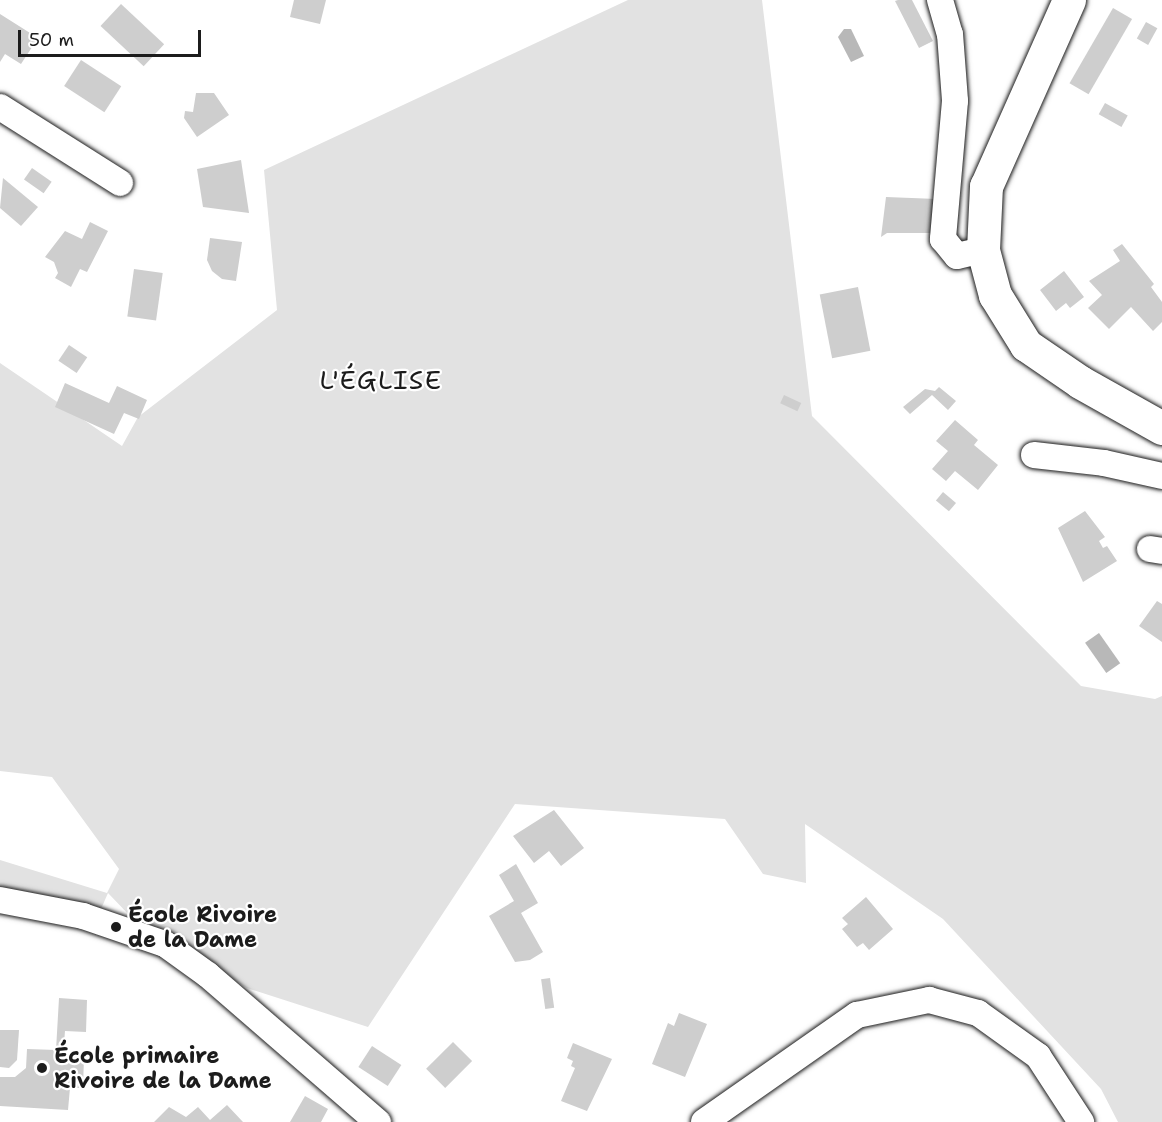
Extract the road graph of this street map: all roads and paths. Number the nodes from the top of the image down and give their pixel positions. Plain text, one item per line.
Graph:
1 (940, 0) edge
2 (1069, 0) edge
3 (0, 107) edge
4 (120, 183) dead end
5 (983, 250) junction
6 (1162, 428) edge
7 (1034, 455) dead end
8 (1162, 476) edge
9 (0, 900) edge
10 (378, 1122) edge
11 (704, 1122) edge
12 (1082, 1122) edge

1 - 5 street
2 - 5 main road
3 - 4 street
5 - 6 main road
7 - 8 street
9 - 10 street
11 - 12 street

